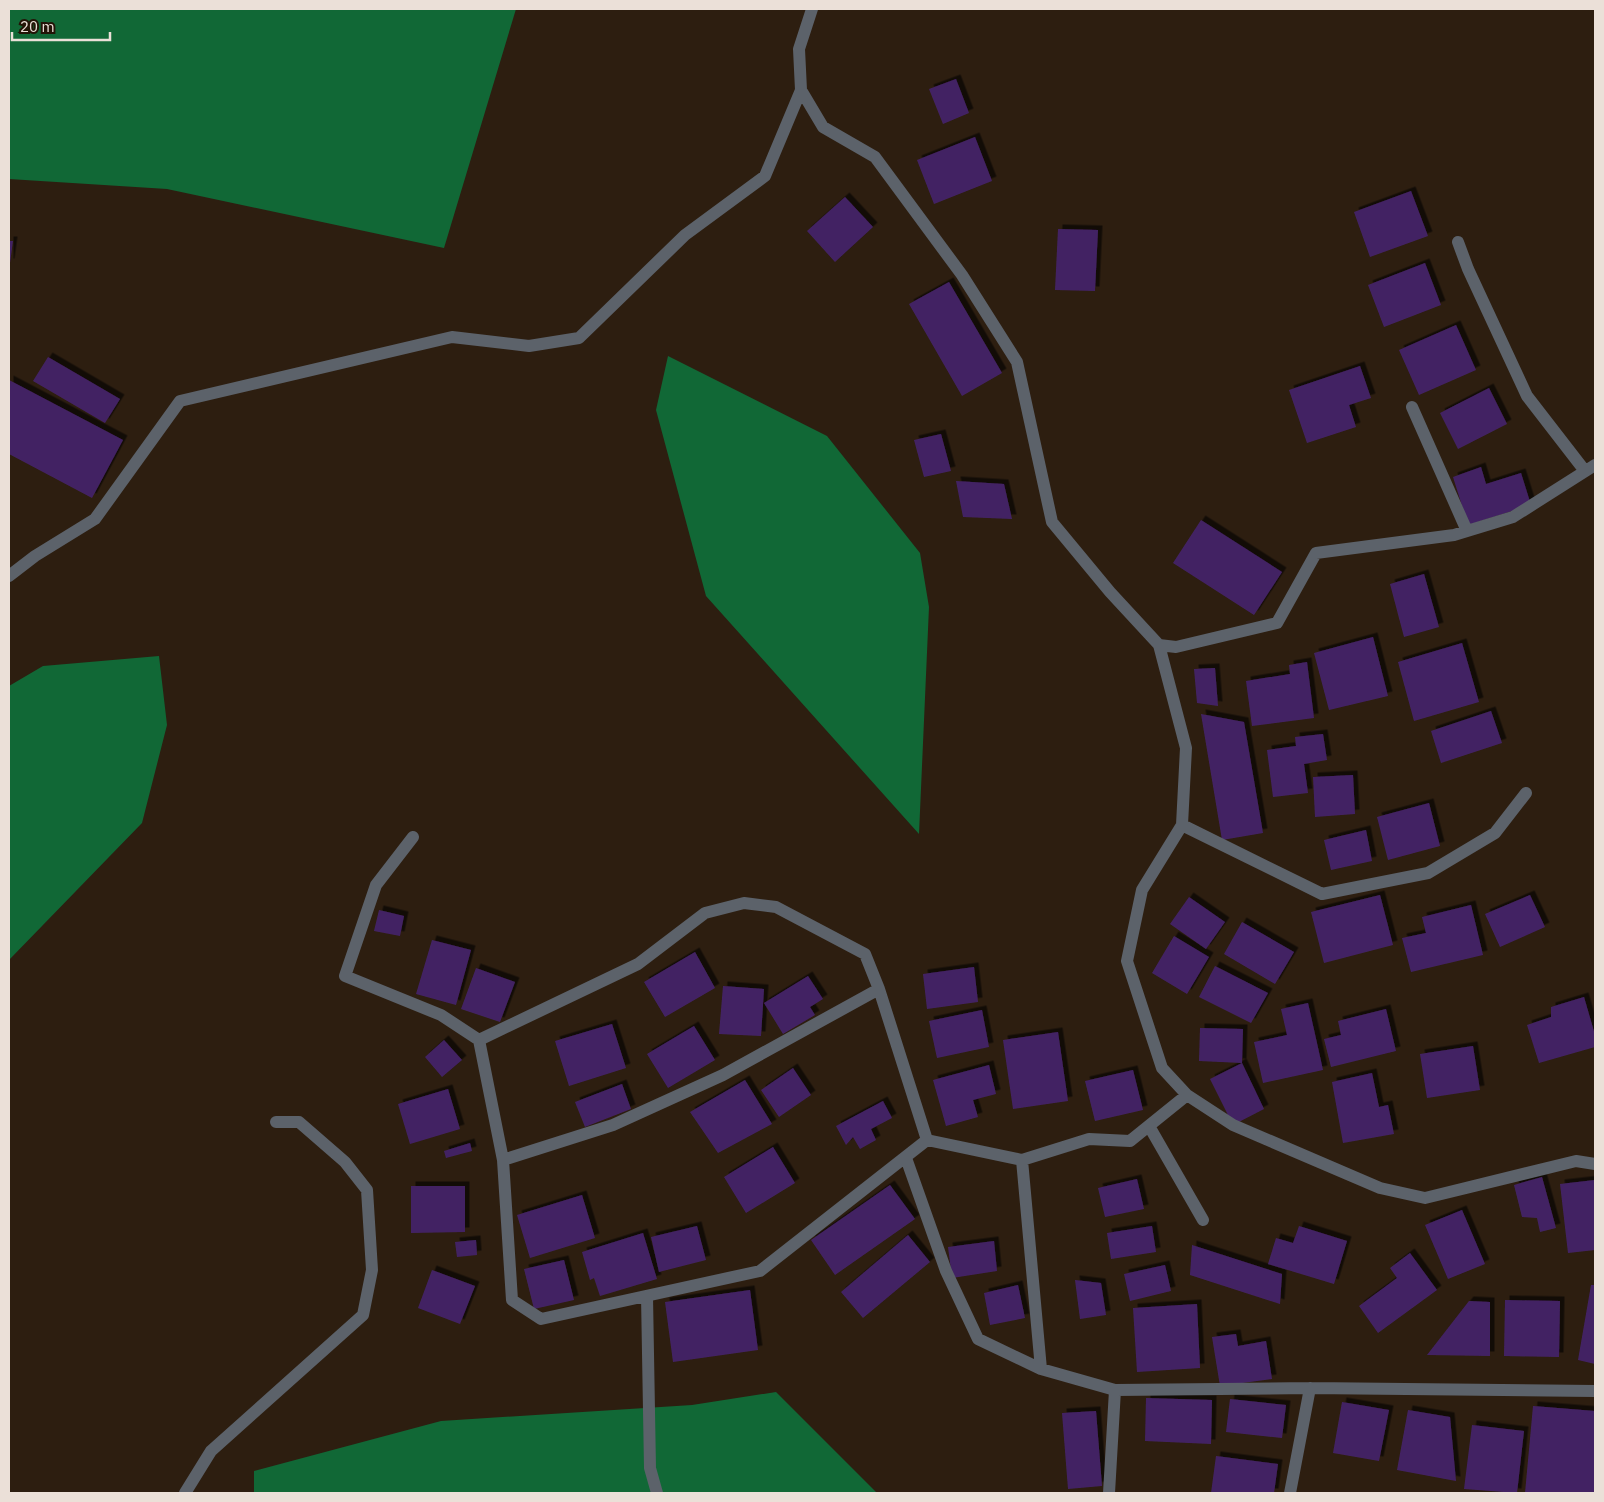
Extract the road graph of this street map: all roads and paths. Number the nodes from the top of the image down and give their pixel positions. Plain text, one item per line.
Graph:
1 (812, 9) edge
2 (801, 90) junction
3 (1458, 242) dead end
4 (1412, 407) dead end
5 (1590, 468) edge
6 (1467, 531) junction
7 (9, 576) edge
8 (1159, 645) junction
9 (1526, 793) dead end
10 (1182, 825) junction
11 (413, 837) dead end
12 (879, 989) junction
13 (479, 1040) junction
14 (1188, 1095) junction
15 (276, 1122) dead end
16 (1148, 1126) junction
17 (927, 1140) junction
18 (906, 1158) junction
19 (503, 1160) junction
20 (1022, 1160) junction
21 (1595, 1164) edge
22 (1203, 1220) dead end
23 (647, 1296) junction
24 (1041, 1369) junction
25 (1310, 1388) junction
26 (1115, 1390) junction
27 (1595, 1390) edge
28 (185, 1493) edge
29 (657, 1493) edge
30 (1109, 1493) edge
31 (1290, 1493) edge

1 - 2 street
2 - 7 street
2 - 8 street
3 - 5 street
4 - 6 street
5 - 6 street
6 - 8 street
8 - 10 street
9 - 10 street
10 - 14 street
11 - 13 street
12 - 13 street
12 - 17 street
12 - 19 street
13 - 19 street
14 - 16 street
14 - 21 street
15 - 28 street
16 - 20 street
16 - 22 street
17 - 18 street
17 - 20 street
18 - 23 street
18 - 24 street
19 - 23 street
20 - 24 street
23 - 29 street
24 - 26 street
25 - 26 street
25 - 27 street
25 - 31 street
26 - 30 street

